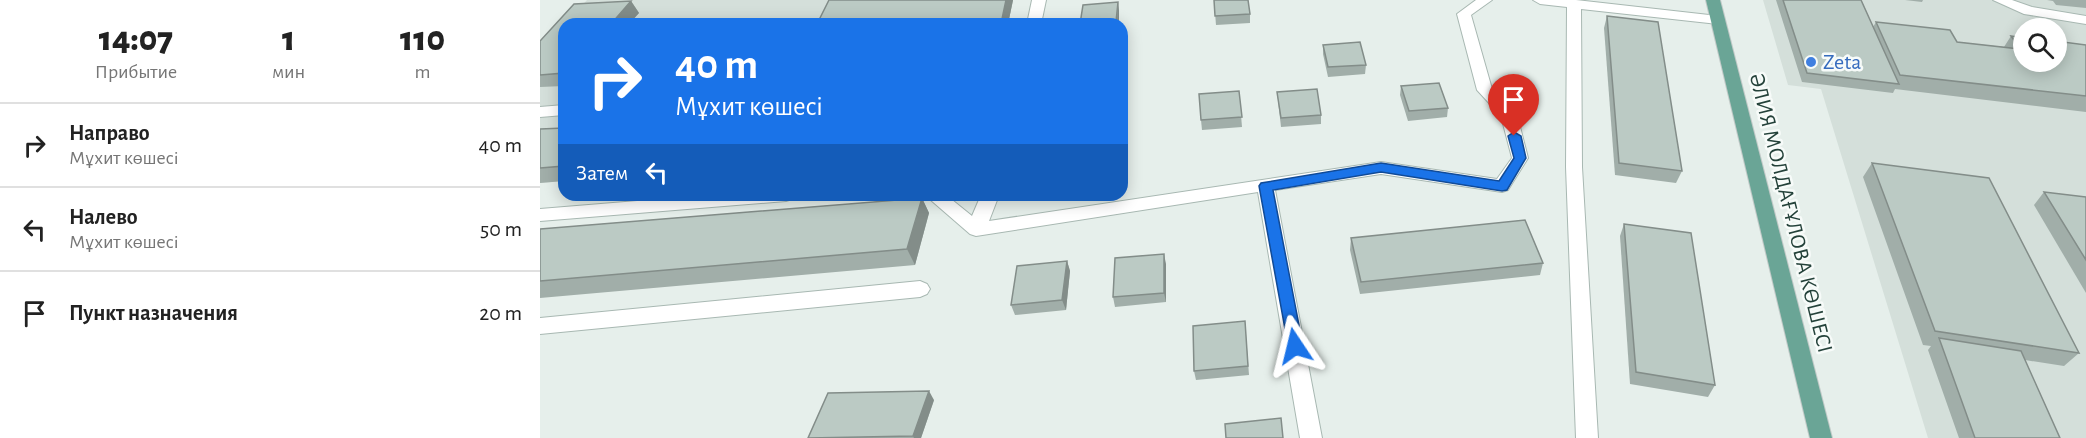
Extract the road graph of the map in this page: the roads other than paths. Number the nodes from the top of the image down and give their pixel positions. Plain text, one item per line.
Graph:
1 (1039, 0) edge
2 (1485, 0) edge
3 (1540, 0) edge
4 (1713, 0) edge
5 (2000, 0) edge
6 (1574, 4) junction
7 (1035, 18) edge
8 (1719, 20) junction
9 (2086, 20) edge
10 (558, 110) edge
11 (540, 112) edge
12 (1266, 186) junction
13 (716, 201) edge
14 (941, 201) edge
15 (988, 201) edge
16 (540, 216) edge
17 (976, 230) junction
18 (920, 289) dead end
19 (540, 326) edge
20 (1311, 438) edge
21 (1587, 438) edge
22 (1821, 438) edge

1 - 7 street
2 - 12 street
3 - 6 street
4 - 8 main road, ӘЛИЯ МОЛДАҒҰЛОВА КӨШЕСІ
5 - 9 street
6 - 8 street
6 - 21 street
8 - 22 main road, ӘЛИЯ МОЛДАҒҰЛОВА КӨШЕСІ
10 - 11 street
12 - 17 street
12 - 20 street
13 - 16 street
14 - 17 street
15 - 17 street
18 - 19 street

